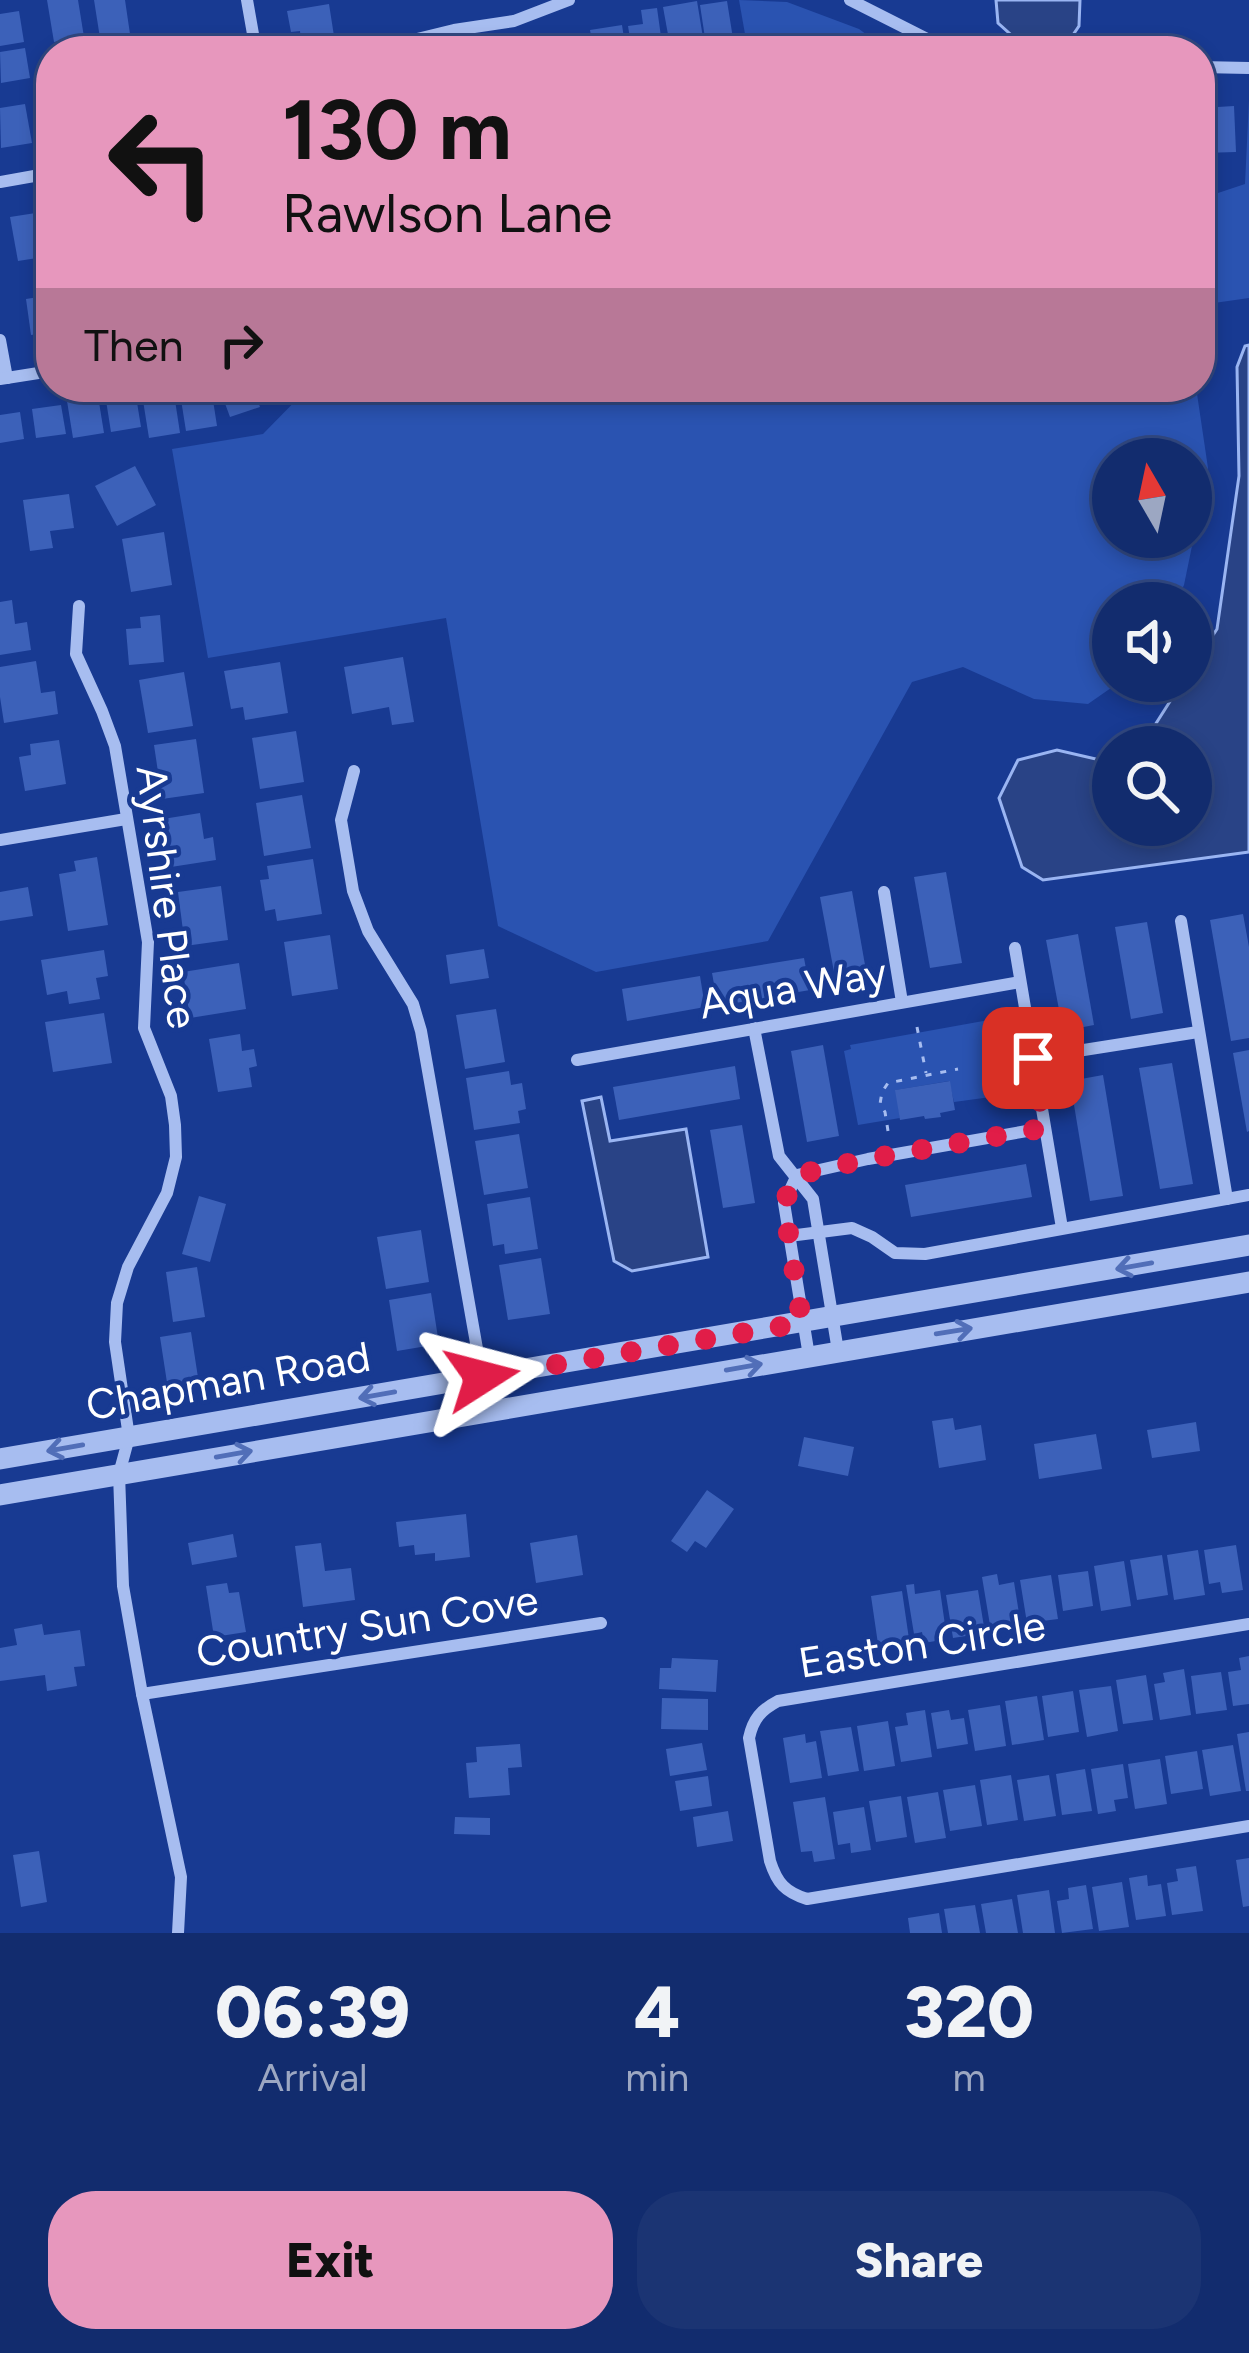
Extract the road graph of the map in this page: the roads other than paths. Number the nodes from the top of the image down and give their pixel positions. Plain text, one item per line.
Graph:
1 (247, 0) edge
2 (569, 0) edge
3 (850, 0) edge
4 (866, 3) edge
5 (253, 36) edge
6 (429, 36) edge
7 (924, 36) edge
8 (1215, 67) edge
9 (1249, 68) edge
10 (36, 176) edge
11 (0, 182) edge
12 (0, 340) edge
13 (36, 374) edge
14 (3, 379) edge
15 (79, 606) dead end
16 (354, 771) dead end
17 (126, 819) junction
18 (0, 840) edge
19 (884, 892) dead end
20 (1181, 921) dead end
21 (1015, 948) dead end
22 (1020, 982) junction
23 (902, 1002) junction
24 (754, 1028) junction
25 (1198, 1032) junction
26 (1033, 1058) junction
27 (577, 1060) dead end
28 (1044, 1128) junction
29 (796, 1175) junction
30 (1249, 1195) edge
31 (1227, 1199) junction
32 (1062, 1228) junction
33 (817, 1232) junction
34 (789, 1237) junction
35 (1249, 1245) edge
36 (1249, 1282) edge
37 (833, 1318) junction
38 (802, 1323) junction
39 (838, 1351) junction
40 (809, 1355) junction
41 (482, 1377) junction
42 (129, 1437) junction
43 (0, 1459) edge
44 (119, 1474) junction
45 (0, 1495) edge
46 (601, 1623) dead end
47 (1249, 1624) edge
48 (142, 1694) junction
49 (1249, 1826) edge
50 (178, 1933) edge

1 - 5 street
2 - 6 street
3 - 4 street
4 - 7 street
8 - 9 street
10 - 11 street
12 - 14 street
13 - 14 street
15 - 17 street, Ayrshire Place
16 - 41 street
17 - 18 street
17 - 42 street, Ayrshire Place
19 - 23 street
20 - 25 street
21 - 22 street
22 - 23 street, Aqua Way
22 - 26 street
23 - 24 street, Aqua Way
24 - 27 street, Aqua Way
24 - 29 street
25 - 26 street
25 - 31 street
26 - 28 street
28 - 29 street
28 - 32 street
29 - 33 street
29 - 34 street
30 - 31 street
31 - 32 street
32 - 33 street
33 - 34 street
33 - 37 street
34 - 38 street
35 -> 37 street, Chapman Road
39 -> 36 street, Chapman Road
37 - 38 street, Chapman Road
37 - 39 street
38 - 40 street
38 - 41 street, Chapman Road
39 - 40 street, Chapman Road
44 -> 40 street, Chapman Road
41 -> 42 street, Chapman Road
42 -> 43 street, Chapman Road
42 - 44 street, Ayrshire Place
44 - 45 street, Chapman Road
44 - 48 street, Ayrshire Place
46 - 48 street, Country Sun Cove
47 - 49 street, Easton Circle
48 - 50 street, Ayrshire Place

